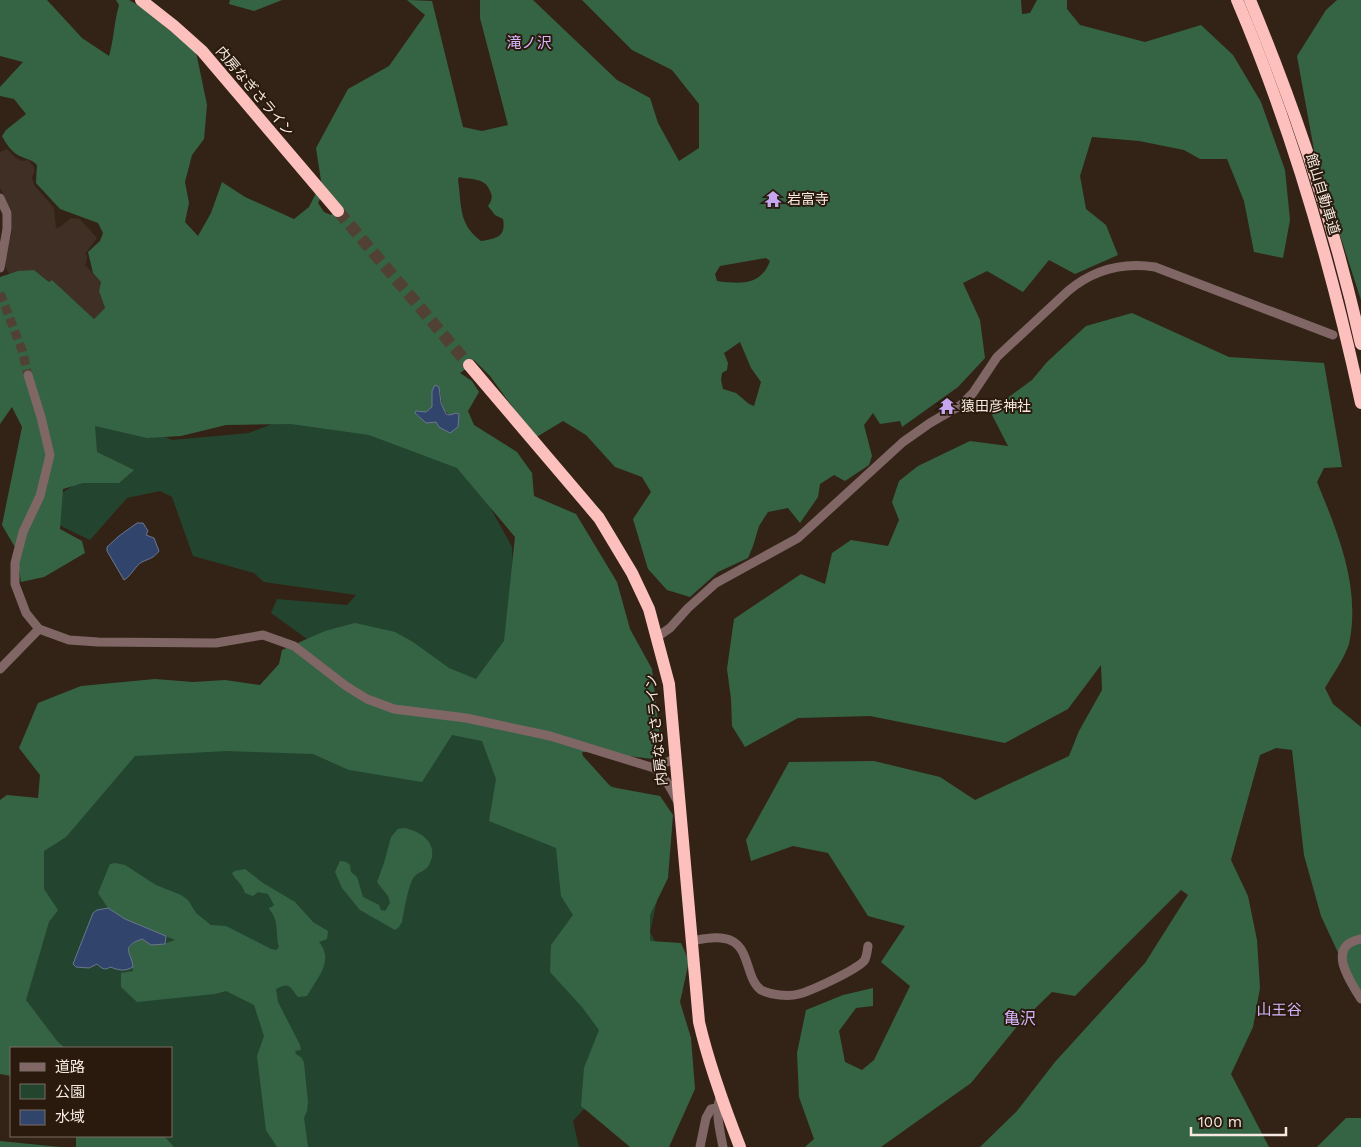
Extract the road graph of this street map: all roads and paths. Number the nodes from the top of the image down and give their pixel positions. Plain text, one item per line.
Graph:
1 (1237, 0) edge
2 (1250, 0) edge
3 (144, 1) edge
4 (0, 198) edge
5 (338, 211) tunnel mouth
6 (0, 268) edge
7 (1333, 335) dead end
8 (1361, 344) edge
9 (469, 365) tunnel mouth
10 (28, 375) tunnel mouth
11 (1361, 403) edge
12 (39, 628) junction
13 (657, 637) junction
14 (0, 670) edge
15 (676, 758) junction
16 (654, 768) junction
17 (680, 806) junction
18 (1361, 939) edge
19 (691, 941) junction
20 (868, 946) dead end
21 (1361, 1000) edge
22 (719, 1102) junction
23 (700, 1147) edge
24 (723, 1147) edge
25 (740, 1147) edge

1 - 11 highway, 館山自動車道
2 - 8 highway, 館山自動車道
3 - 5 highway, 内房なぎさライン
4 - 6 street
7 - 13 street
9 - 13 highway, 内房なぎさライン
10 - 12 street
12 - 14 street
12 - 16 street
13 - 15 highway, 内房なぎさライン
15 - 16 street
15 - 17 highway, 内房なぎさライン
16 - 17 street
17 - 19 highway, 内房なぎさライン
18 - 21 street
19 - 20 street
19 - 22 highway, 内房なぎさライン
22 - 23 street
22 - 24 street
22 - 25 highway, 内房なぎさライン

